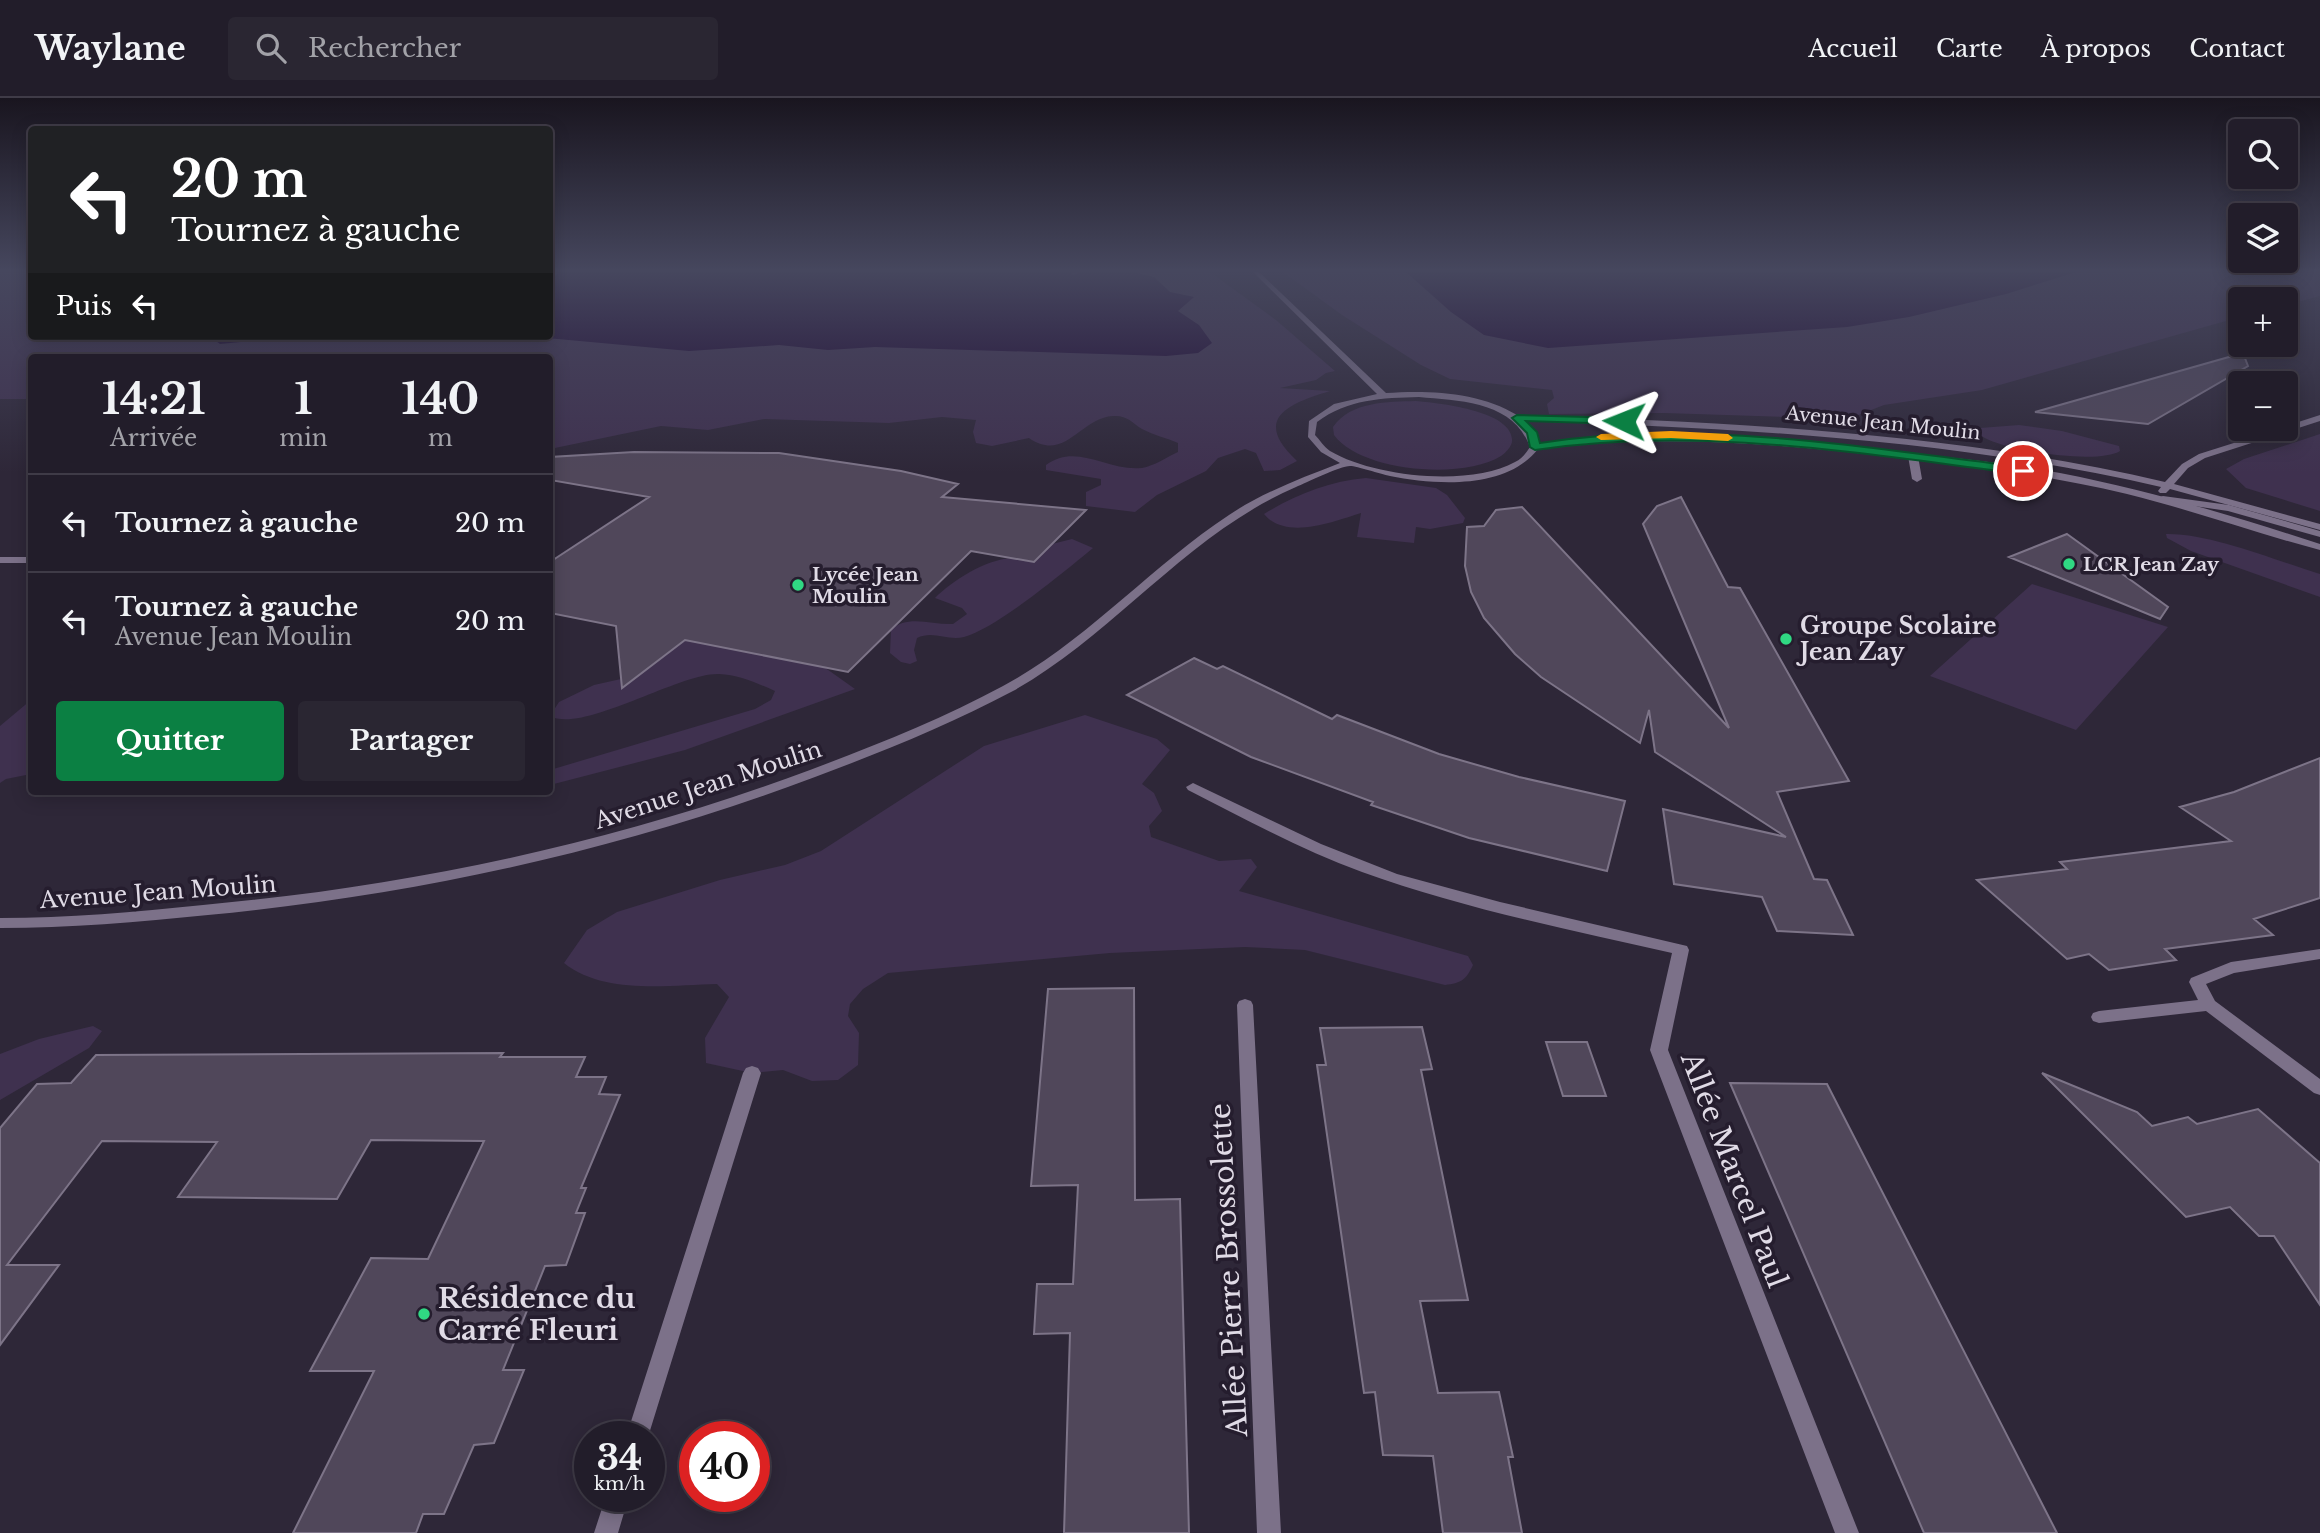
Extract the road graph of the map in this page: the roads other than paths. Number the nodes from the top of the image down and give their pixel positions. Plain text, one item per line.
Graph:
1 (1325, 339) edge
2 (1383, 395) junction
3 (1517, 418) junction
4 (2320, 418) edge
5 (1535, 447) junction
6 (1913, 456) junction
7 (1348, 463) junction
8 (1917, 479) dead end
9 (2166, 485) junction
10 (2158, 499) junction
11 (2320, 527) edge
12 (2320, 534) edge
13 (2320, 547) edge
14 (0, 560) edge
15 (28, 560) edge
16 (1193, 787) dead end
17 (0, 923) edge
18 (2320, 954) edge
19 (1245, 1005) dead end
20 (2209, 1005) junction
21 (2099, 1017) dead end
22 (752, 1073) dead end
23 (2320, 1088) edge
24 (642, 1421) edge
25 (613, 1512) edge
26 (606, 1533) edge
27 (1269, 1533) edge
28 (1847, 1533) edge

1 - 2 street
2 - 3 street
2 - 7 street
3 - 5 street
3 - 9 street, Avenue Jean Moulin
4 - 9 street
5 - 6 street, Avenue Jean Moulin
5 - 7 street
6 - 8 street
6 - 10 street, Avenue Jean Moulin
7 - 17 street, Avenue Jean Moulin
9 - 10 street
9 - 11 street, Avenue Jean Moulin
10 - 12 street
10 - 13 street, Avenue Jean Moulin
14 - 15 street
16 - 28 street, Allée Marcel Paul
18 - 20 street
19 - 27 street, Allée Pierre Brossolette
20 - 21 street
20 - 23 street
22 - 24 street
25 - 26 street

